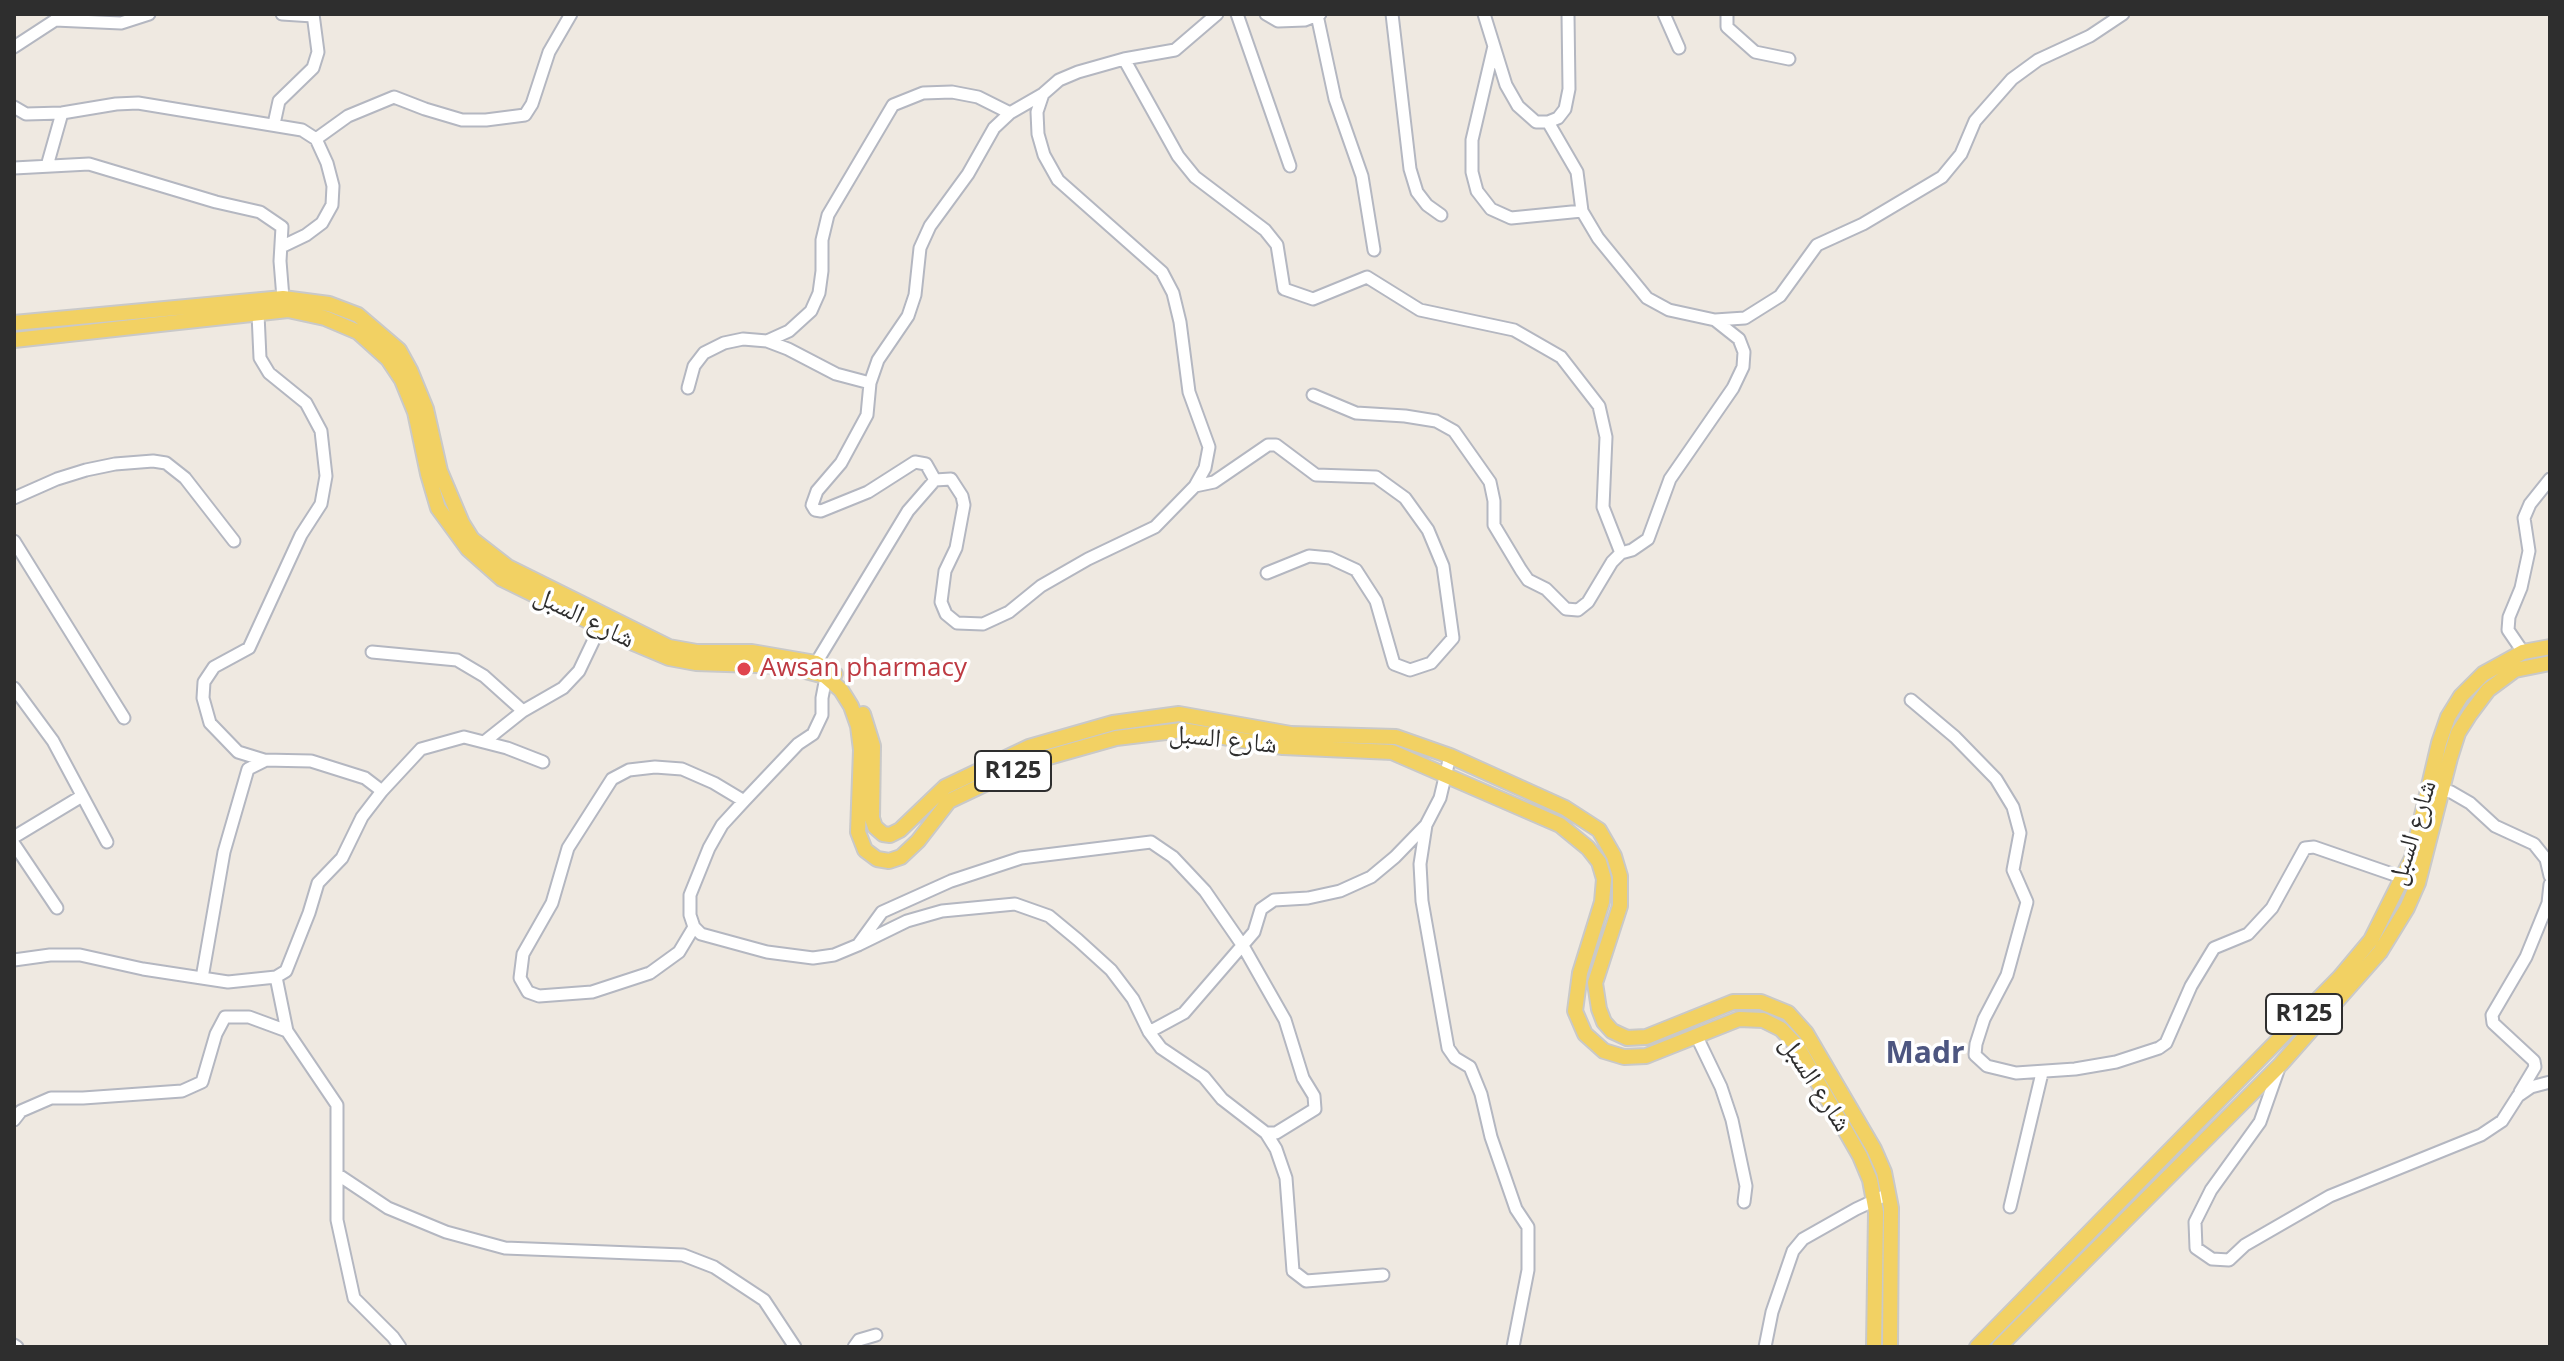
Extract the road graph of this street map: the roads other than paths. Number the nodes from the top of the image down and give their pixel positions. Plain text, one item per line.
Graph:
1 (149, 14) edge
2 (282, 14) edge
3 (571, 14) edge
4 (1217, 14) edge
5 (1237, 14) edge
6 (1266, 14) edge
7 (1392, 14) edge
8 (1484, 14) edge
9 (1568, 14) edge
10 (1664, 14) edge
11 (1727, 14) edge
12 (2123, 14) edge
13 (313, 15) edge
14 (1318, 15) edge
15 (56, 16) edge
16 (1494, 46) junction
17 (14, 47) edge
18 (1679, 48) dead end
19 (1124, 59) junction
20 (1789, 59) dead end
21 (1043, 94) junction
22 (14, 107) edge
23 (62, 113) junction
24 (1010, 113) junction
25 (1548, 122) junction
26 (274, 124) junction
27 (316, 139) junction
28 (47, 166) junction
29 (1290, 166) dead end
30 (14, 168) edge
31 (1582, 211) junction
32 (1441, 215) dead end
33 (281, 247) junction
34 (1374, 250) dead end
35 (283, 298) junction
36 (258, 314) junction
37 (1715, 320) junction
38 (14, 323) edge
39 (14, 340) edge
40 (767, 341) junction
41 (870, 383) junction
42 (688, 388) dead end
43 (1313, 395) dead end
44 (2550, 479) edge
45 (935, 480) junction
46 (1195, 486) junction
47 (14, 498) edge
48 (14, 541) edge
49 (234, 541) dead end
50 (1621, 553) junction
51 (1267, 573) dead end
52 (600, 627) junction
53 (2550, 647) edge
54 (372, 652) dead end
55 (2523, 652) junction
56 (2550, 663) edge
57 (823, 669) junction
58 (14, 688) edge
59 (1911, 700) dead end
60 (523, 711) junction
61 (124, 718) dead end
62 (484, 742) junction
63 (1450, 756) junction
64 (264, 760) junction
65 (543, 762) dead end
66 (1447, 774) junction
67 (2441, 790) junction
68 (382, 791) junction
69 (82, 796) junction
70 (744, 801) junction
71 (1426, 825) junction
72 (14, 837) edge
73 (107, 842) dead end
74 (14, 844) edge
75 (2550, 876) edge
76 (2411, 880) junction
77 (2550, 884) edge
78 (57, 908) dead end
79 (694, 927) junction
80 (858, 945) junction
81 (1243, 946) junction
82 (14, 960) edge
83 (276, 977) junction
84 (202, 978) junction
85 (287, 1031) junction
86 (1149, 1032) junction
87 (1696, 1035) junction
88 (2281, 1064) junction
89 (2042, 1073) junction
90 (2550, 1082) edge
91 (2518, 1096) junction
92 (14, 1120) edge
93 (1266, 1133) junction
94 (337, 1174) junction
95 (1881, 1197) junction
96 (1744, 1202) dead end
97 (2010, 1207) dead end
98 (1383, 1275) dead end
99 (876, 1335) dead end
100 (400, 1347) edge
101 (795, 1347) edge
102 (854, 1347) edge
103 (1513, 1347) edge
104 (1765, 1347) edge
105 (1874, 1347) edge
106 (1890, 1347) edge
107 (1977, 1347) edge
108 (1999, 1347) edge

1 - 15 street
2 - 13 street
3 - 27 street
4 - 19 street
5 - 29 street
6 - 14 street
7 - 32 street
8 - 16 street
9 - 25 street
10 - 18 street
11 - 20 street
12 - 37 street
13 - 26 street
14 - 34 street
15 - 17 street
16 - 25 street
16 - 31 street
19 - 21 street
19 - 50 street
21 - 24 street
21 - 46 street
22 - 23 street
23 - 26 street
23 - 28 street
24 - 40 street
24 - 41 street
25 - 31 street
26 - 27 street
27 - 33 street
28 - 30 street
28 - 33 street
31 - 37 street
33 - 35 street
35 - 38 main road, شارع السبل
35 - 57 main road, شارع السبل
36 - 39 main road, شارع السبل
36 - 52 main road, شارع السبل
36 - 64 street
37 - 50 street
40 - 41 street
40 - 42 street
41 - 45 street
43 - 50 street
44 - 55 street
45 - 46 street
45 - 57 street
46 - 51 street
47 - 49 street
48 - 61 street
52 - 57 main road, شارع السبل
52 - 60 street
53 - 55 main road, شارع السبل / R125
54 - 60 street
55 - 76 main road, شارع السبل / R125
56 - 67 main road, شارع السبل / R125
57 - 63 main road, شارع السبل / R125
57 - 66 main road, شارع السبل / R125
57 - 70 street
58 - 69 street
59 - 89 street
60 - 62 street
62 - 65 street
62 - 68 street
63 - 66 street
63 - 95 main road, شارع السبل / R125
64 - 68 street
64 - 84 street
66 - 71 street
66 - 87 main road, شارع السبل / R125
67 - 75 street
67 - 76 main road, شارع السبل / R125
68 - 83 street
69 - 72 street
69 - 73 street
70 - 79 street
70 - 79 street
71 - 81 street
71 - 103 street
74 - 78 street
76 - 88 main road, شارع السبل / R125
76 - 89 street
76 - 107 main road, شارع السبل / R125
77 - 91 street
79 - 80 street
80 - 81 street
80 - 86 street
81 - 86 street
81 - 93 street
82 - 84 street
83 - 84 street
83 - 85 street
85 - 92 street
85 - 94 street
86 - 93 street
87 - 95 main road, شارع السبل / R125
87 - 96 street
88 - 91 street
88 - 108 main road, شارع السبل / R125
89 - 97 street
90 - 91 street
93 - 98 street
94 - 100 street
94 - 101 street
95 - 104 street
95 - 105 main road, شارع السبل / R125
95 - 106 main road, شارع السبل / R125
99 - 102 street

